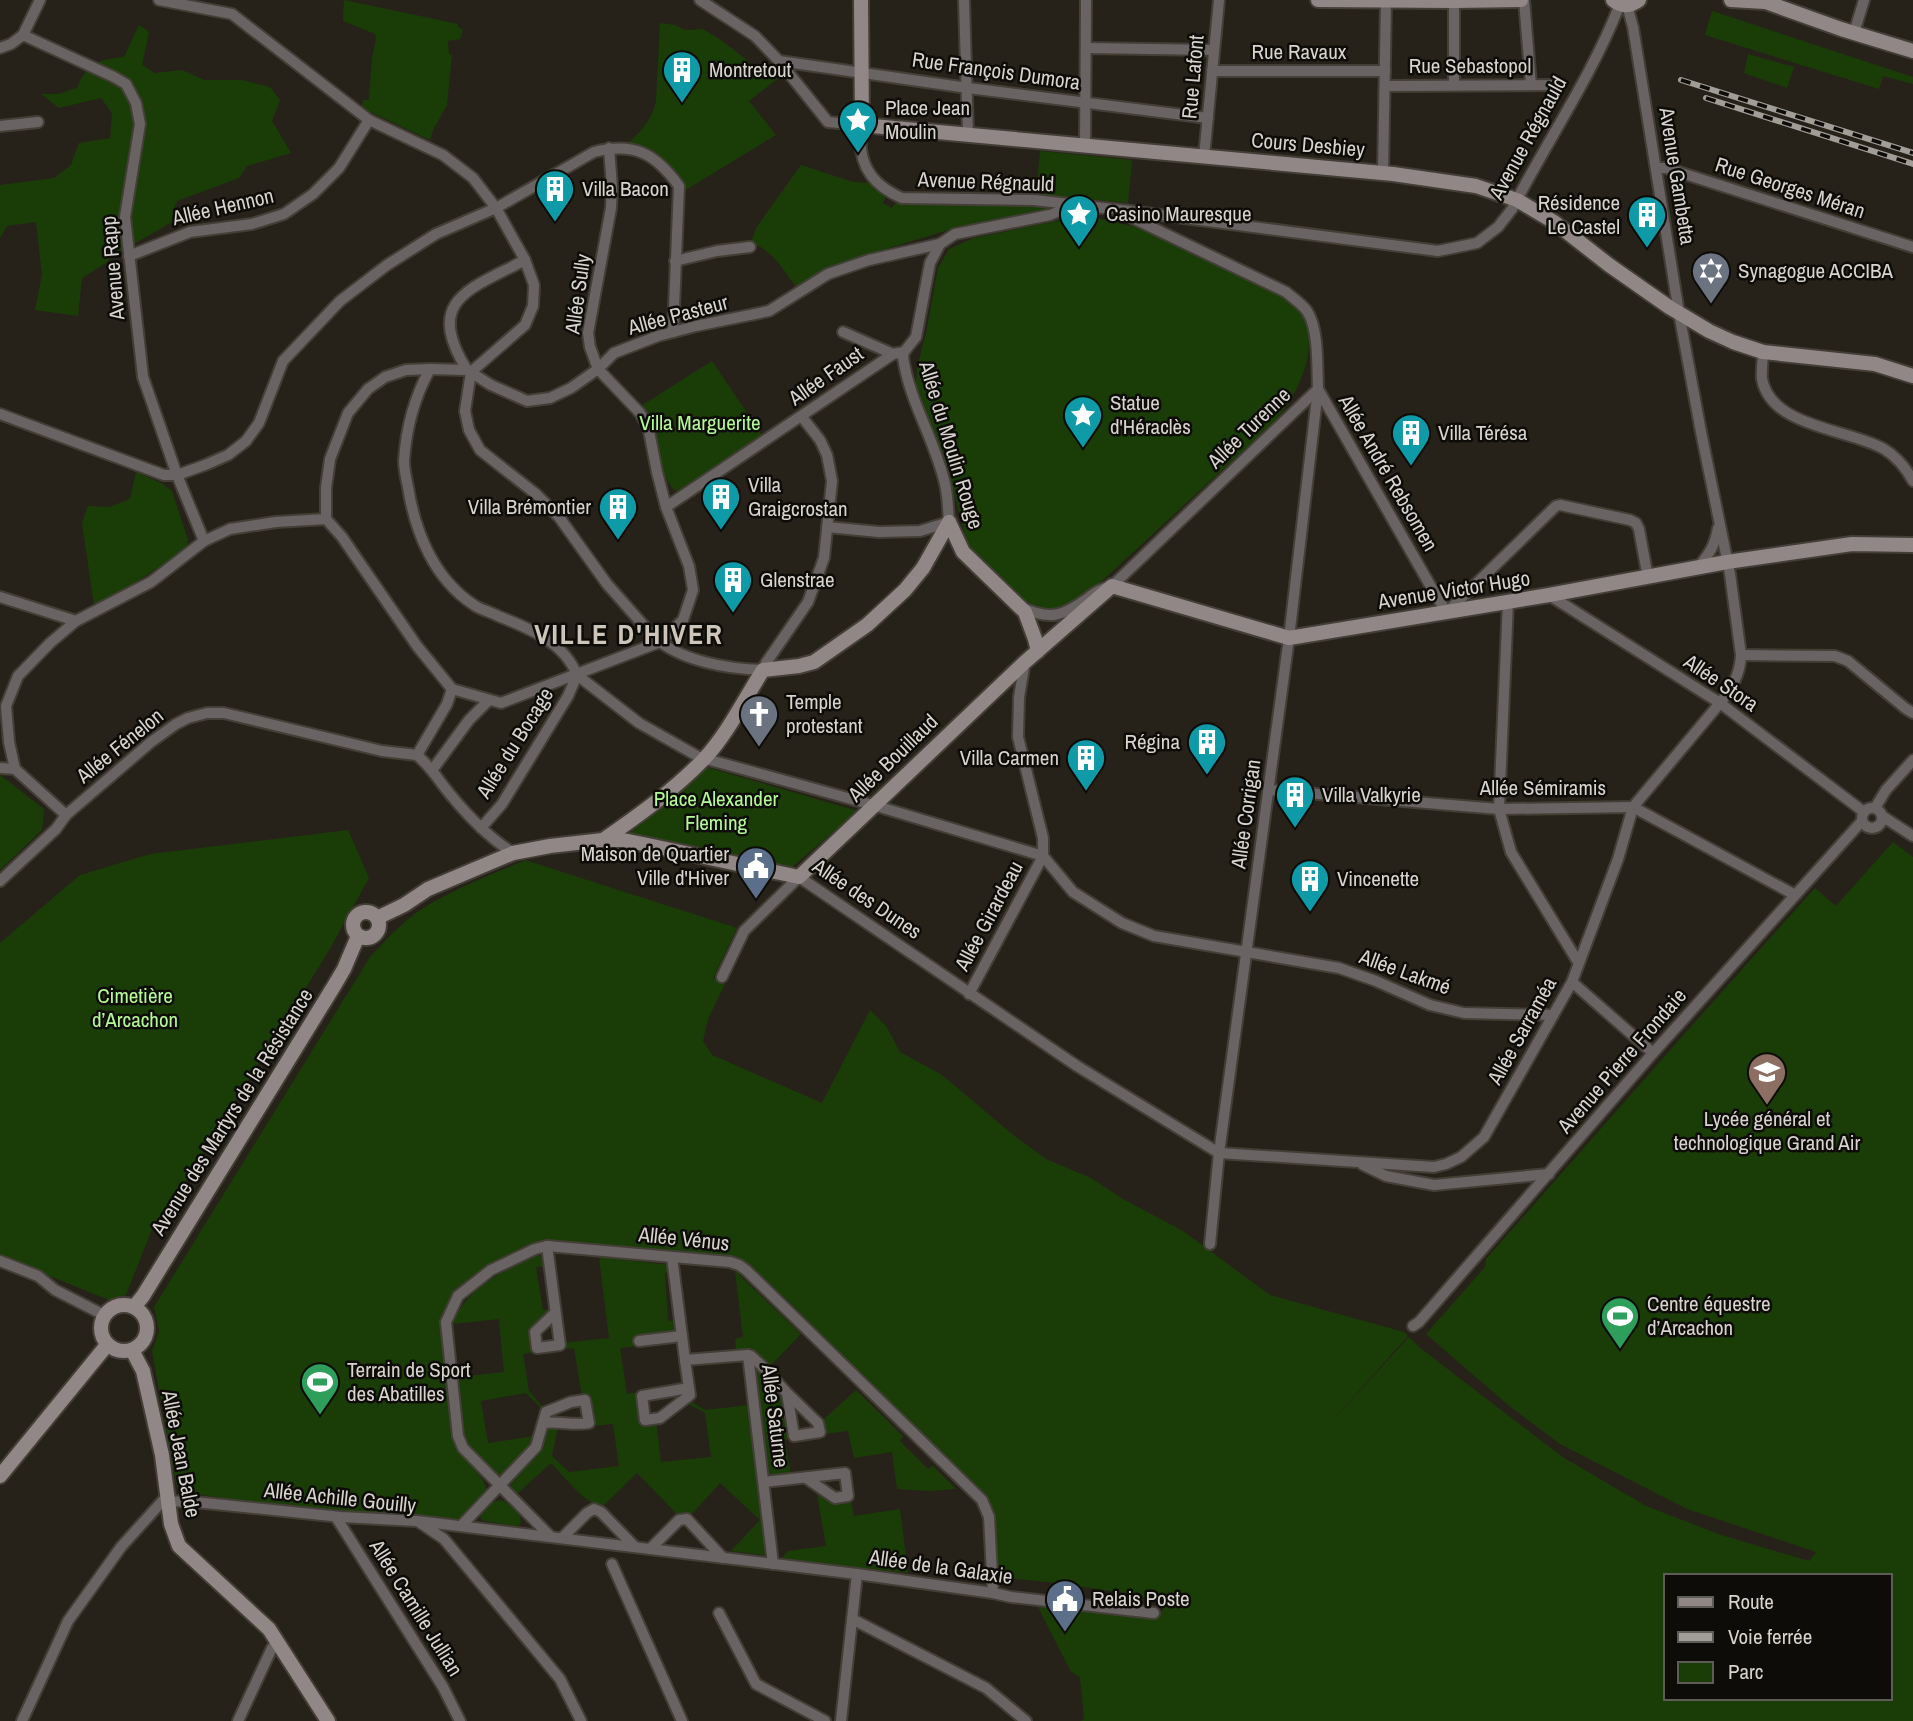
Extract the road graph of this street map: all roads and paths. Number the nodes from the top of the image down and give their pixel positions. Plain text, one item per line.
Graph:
1 (40, 0) edge
2 (159, 0) edge
3 (700, 0) edge
4 (861, 0) edge
5 (964, 0) edge
6 (1086, 0) edge
7 (1219, 0) edge
8 (1318, 0) edge
9 (1386, 0) edge
10 (1523, 0) edge
11 (1731, 0) edge
12 (1864, 0) edge
13 (1454, 1) edge
14 (1763, 1) edge
15 (1624, 2) edge
16 (1854, 33) junction
17 (23, 34) junction
18 (0, 48) edge
19 (1086, 48) junction
20 (1214, 50) junction
21 (1913, 51) edge
22 (779, 61) junction
23 (1212, 71) junction
24 (1385, 71) junction
25 (863, 72) junction
26 (1454, 85) junction
27 (1531, 85) junction
28 (1556, 85) dead end
29 (1385, 86) junction
30 (968, 88) junction
31 (1085, 102) junction
32 (1208, 118) junction
33 (369, 120) junction
34 (38, 122) dead end
35 (862, 125) junction
36 (0, 126) edge
37 (968, 135) junction
38 (1085, 146) junction
39 (610, 148) junction
40 (1204, 157) junction
41 (1656, 168) junction
42 (1383, 174) junction
43 (1517, 200) junction
44 (1075, 205) junction
45 (496, 208) junction
46 (1113, 209) junction
47 (940, 244) junction
48 (750, 247) dead end
49 (1913, 247) edge
50 (129, 256) junction
51 (525, 260) junction
52 (675, 261) junction
53 (1679, 313) junction
54 (673, 332) junction
55 (843, 332) dead end
56 (1763, 352) junction
57 (898, 353) junction
58 (430, 369) junction
59 (598, 369) junction
60 (469, 371) junction
61 (1913, 376) edge
62 (1318, 389) junction
63 (0, 414) edge
64 (802, 417) junction
65 (177, 475) junction
66 (1913, 481) edge
67 (666, 507) junction
68 (1719, 518) junction
69 (326, 519) junction
70 (949, 523) junction
71 (827, 527) junction
72 (204, 541) junction
73 (1913, 545) edge
74 (1709, 555) junction
75 (1727, 562) junction
76 (1697, 569) junction
77 (1648, 578) junction
78 (1112, 586) junction
79 (1549, 595) junction
80 (0, 597) edge
81 (1508, 602) junction
82 (1017, 604) junction
83 (1447, 612) junction
84 (1055, 615) junction
85 (76, 621) junction
86 (1058, 632) junction
87 (1289, 638) junction
88 (660, 642) junction
89 (1038, 651) junction
90 (1741, 655) junction
91 (1025, 662) junction
92 (763, 670) junction
93 (577, 675) junction
94 (452, 689) junction
95 (489, 700) junction
96 (1720, 703) junction
97 (1913, 713) edge
98 (417, 754) junction
99 (704, 759) junction
100 (1913, 760) edge
101 (0, 768) edge
102 (15, 769) junction
103 (433, 769) junction
104 (1269, 790) junction
105 (873, 805) junction
106 (1633, 807) junction
107 (1499, 809) junction
108 (1871, 814) junction
109 (66, 815) junction
110 (481, 828) junction
111 (1913, 836) edge
112 (603, 840) junction
113 (513, 853) junction
114 (1044, 856) junction
115 (799, 877) junction
116 (0, 881) edge
117 (1795, 895) junction
118 (1246, 952) junction
119 (1578, 961) junction
120 (722, 977) dead end
121 (1572, 982) junction
122 (969, 994) junction
123 (1553, 1015) junction
124 (1653, 1053) junction
125 (1219, 1153) junction
126 (1358, 1163) junction
127 (1549, 1174) junction
128 (1210, 1244) dead end
129 (547, 1246) junction
130 (672, 1256) junction
131 (0, 1261) edge
132 (134, 1307) junction
133 (555, 1313) dead end
134 (104, 1315) junction
135 (1413, 1326) dead end
136 (682, 1336) junction
137 (639, 1340) dead end
138 (107, 1345) junction
139 (132, 1350) junction
140 (748, 1355) junction
141 (685, 1360) junction
142 (689, 1388) dead end
143 (787, 1394) dead end
144 (544, 1423) dead end
145 (0, 1476) edge
146 (806, 1478) dead end
147 (764, 1482) junction
148 (500, 1486) junction
149 (167, 1499) junction
150 (336, 1517) junction
151 (417, 1521) junction
152 (461, 1526) junction
153 (557, 1538) junction
154 (635, 1547) junction
155 (650, 1549) junction
156 (723, 1558) junction
157 (612, 1564) dead end
158 (773, 1564) junction
159 (857, 1574) junction
160 (993, 1593) junction
161 (719, 1613) dead end
162 (1154, 1613) dead end
163 (852, 1619) junction
164 (278, 1642) junction
165 (22, 1721) edge
166 (238, 1721) edge
167 (328, 1721) edge
168 (460, 1721) edge
169 (581, 1721) edge
170 (682, 1721) edge
171 (825, 1721) edge
172 (841, 1721) edge
173 (1026, 1721) edge

1 - 17 street
2 - 33 street
3 - 22 street, Cours Desbiey
4 - 25 street
5 - 30 street
6 - 19 street
7 - 20 street, Rue Lafont
8 - 9 street
9 - 13 street
9 - 24 street
10 - 13 street
10 - 27 street
11 - 14 street
12 - 16 street
13 - 26 street
14 - 16 street
15 - 41 street, Avenue Gambetta
15 - 43 street, Avenue Régnauld
16 - 21 street
17 - 18 street
17 - 50 street, Avenue Rapp
19 - 20 street
19 - 31 street
20 - 23 street, Rue Lafont
22 - 25 street, Rue François Dumora
22 - 35 street, Cours Desbiey
23 - 24 street, Rue Ravaux
23 - 32 street, Rue Lafont
24 - 29 street
25 - 30 street, Rue François Dumora
25 - 35 street
26 - 27 street, Rue Sebastopol
26 - 29 street, Rue Sebastopol
27 - 28 street, Rue Sebastopol
29 - 42 street
30 - 31 street, Rue François Dumora
30 - 37 street
31 - 32 street, Rue François Dumora
31 - 38 street
32 - 40 street, Rue Lafont
33 - 45 street
33 - 50 street, Allée Hennon
34 - 36 street
35 - 37 street, Cours Desbiey
35 - 44 street, Avenue Régnauld
37 - 38 street, Cours Desbiey
38 - 40 street, Cours Desbiey
39 - 45 street
39 - 52 street
39 - 59 street, Allée Sully
40 - 42 street, Cours Desbiey
41 - 49 street, Rue Georges Méran
41 - 53 street, Avenue Gambetta
42 - 43 street, Cours Desbiey
43 - 46 street, Avenue Régnauld
43 - 53 street, Cours Desbiey
44 - 46 street, Avenue Régnauld
44 - 47 street
45 - 51 street
45 - 65 street
46 - 62 street, Allée Turenne
47 - 54 street, Allée Pasteur
47 - 57 street, Allée du Moulin Rouge
48 - 52 street
50 - 65 street, Avenue Rapp
51 - 60 street
51 - 60 street
52 - 54 street
53 - 56 street, Cours Desbiey
53 - 68 street, Avenue Gambetta
54 - 59 street, Allée Pasteur
55 - 57 street
56 - 61 street, Cours Desbiey
56 - 66 street
57 - 64 street, Allée Faust
57 - 70 street, Allée du Moulin Rouge
58 - 60 street, Allée Pasteur
58 - 69 street, Allée Pasteur
58 - 93 street
59 - 60 street, Allée Pasteur
59 - 67 street, Allée Sully
60 - 88 street
62 - 78 street, Allée Turenne
62 - 83 street, Allée André Rebsomen
62 - 87 street, Allée Corrigan
63 - 65 street
64 - 67 street, Allée Faust
64 - 71 street
65 - 72 street, Avenue Rapp
67 - 88 street, Allée Sully
68 - 74 street, Avenue Gambetta
68 - 75 street, Avenue Gambetta
69 - 72 street
69 - 94 street
70 - 71 street
70 - 82 street, Allée du Moulin Rouge
70 - 92 street
71 - 92 street
72 - 85 street
73 - 75 street, Avenue Victor Hugo
74 - 75 street
74 - 76 street, Avenue Gambetta
75 - 76 street, Avenue Victor Hugo
75 - 90 street, Avenue Gambetta
76 - 77 street, Avenue Victor Hugo
77 - 79 street, Avenue Victor Hugo
77 - 83 street
78 - 84 street
78 - 86 street, Allée Bouillaud
78 - 87 street, Avenue Victor Hugo
79 - 81 street, Avenue Victor Hugo
79 - 96 street, Allée Stora
80 - 85 street
81 - 83 street, Avenue Victor Hugo
81 - 107 street, Allée Sarraméa
82 - 84 street
82 - 89 street, Allée du Moulin Rouge
83 - 87 street, Avenue Victor Hugo
84 - 86 street
85 - 102 street
86 - 89 street, Allée Bouillaud
87 - 104 street, Allée Corrigan
88 - 92 street
88 - 93 street
89 - 91 street, Allée Bouillaud
90 - 96 street
90 - 97 street
91 - 105 street, Allée Bouillaud
91 - 114 street
92 - 99 street
93 - 95 street
93 - 99 street
93 - 110 street, Allée du Bocage
94 - 95 street
94 - 98 street
95 - 103 street
96 - 106 street
96 - 108 street, Allée Stora
98 - 103 street
98 - 109 street, Allée Fénelon
99 - 105 street
99 - 112 street
100 - 108 street, Avenue Pierre Frondaie
101 - 102 street
102 - 109 street
103 - 110 street
104 - 107 street, Allée Sémiramis
104 - 118 street, Allée Corrigan
105 - 114 street
105 - 115 street, Allée Bouillaud
106 - 107 street, Allée Sémiramis
106 - 117 street, Allée Sémiramis
106 - 119 street
107 - 119 street, Allée Sarraméa
108 - 111 street, Allée Stora
108 - 117 street, Avenue Pierre Frondaie
109 - 116 street, Allée Fénelon
110 - 113 street
112 - 113 street, Allée des Dunes
112 - 115 street, Allée des Dunes
113 - 132 street, Avenue des Martyrs de la Résistance
114 - 118 street, Allée Lakmé
114 - 122 street, Allée Girardeau
115 - 120 street, Allée Bouillaud
115 - 122 street, Allée des Dunes
117 - 124 street, Avenue Pierre Frondaie
118 - 123 street, Allée Lakmé
118 - 125 street, Allée Corrigan
119 - 121 street, Allée Sarraméa
121 - 123 street, Allée Sarraméa
121 - 124 street
122 - 125 street, Allée des Dunes
123 - 126 street, Allée Sarraméa
124 - 127 street, Avenue Pierre Frondaie
125 - 126 street, Allée Sarraméa
125 - 128 street, Allée Corrigan
126 - 127 street
127 - 135 street, Avenue Pierre Frondaie
129 - 130 street, Allée Vénus
129 - 133 street
129 - 148 street, Allée Vénus
130 - 136 street
130 - 160 street, Allée Vénus
131 - 134 street
132 - 134 street
132 - 139 street
134 - 138 street
136 - 137 street
136 - 141 street
138 - 139 street
138 - 145 street
139 - 149 street, Allée Jean Balde
140 - 141 street, Allée Saturne
140 - 143 street
140 - 147 street, Allée Saturne
141 - 142 street
144 - 148 street
146 - 147 street
147 - 158 street, Allée Saturne
148 - 152 street
148 - 153 street
149 - 150 street, Allée Achille Gouilly
149 - 164 street, Allée Jean Balde
149 - 165 street
150 - 151 street, Allée Achille Gouilly
150 - 168 street, Allée Camille Jullian
151 - 152 street, Allée de la Galaxie
151 - 169 street, Allée Achille Gouilly
152 - 153 street, Allée de la Galaxie
153 - 154 street, Allée de la Galaxie
153 - 154 street
154 - 155 street, Allée de la Galaxie
155 - 156 street, Allée de la Galaxie
155 - 156 street
156 - 158 street, Allée de la Galaxie
157 - 170 street
158 - 159 street, Allée de la Galaxie
159 - 160 street, Allée de la Galaxie
159 - 163 street
160 - 162 street, Allée de la Galaxie
161 - 171 street
163 - 172 street
163 - 173 street
164 - 166 street
164 - 167 street, Allée Jean Balde

